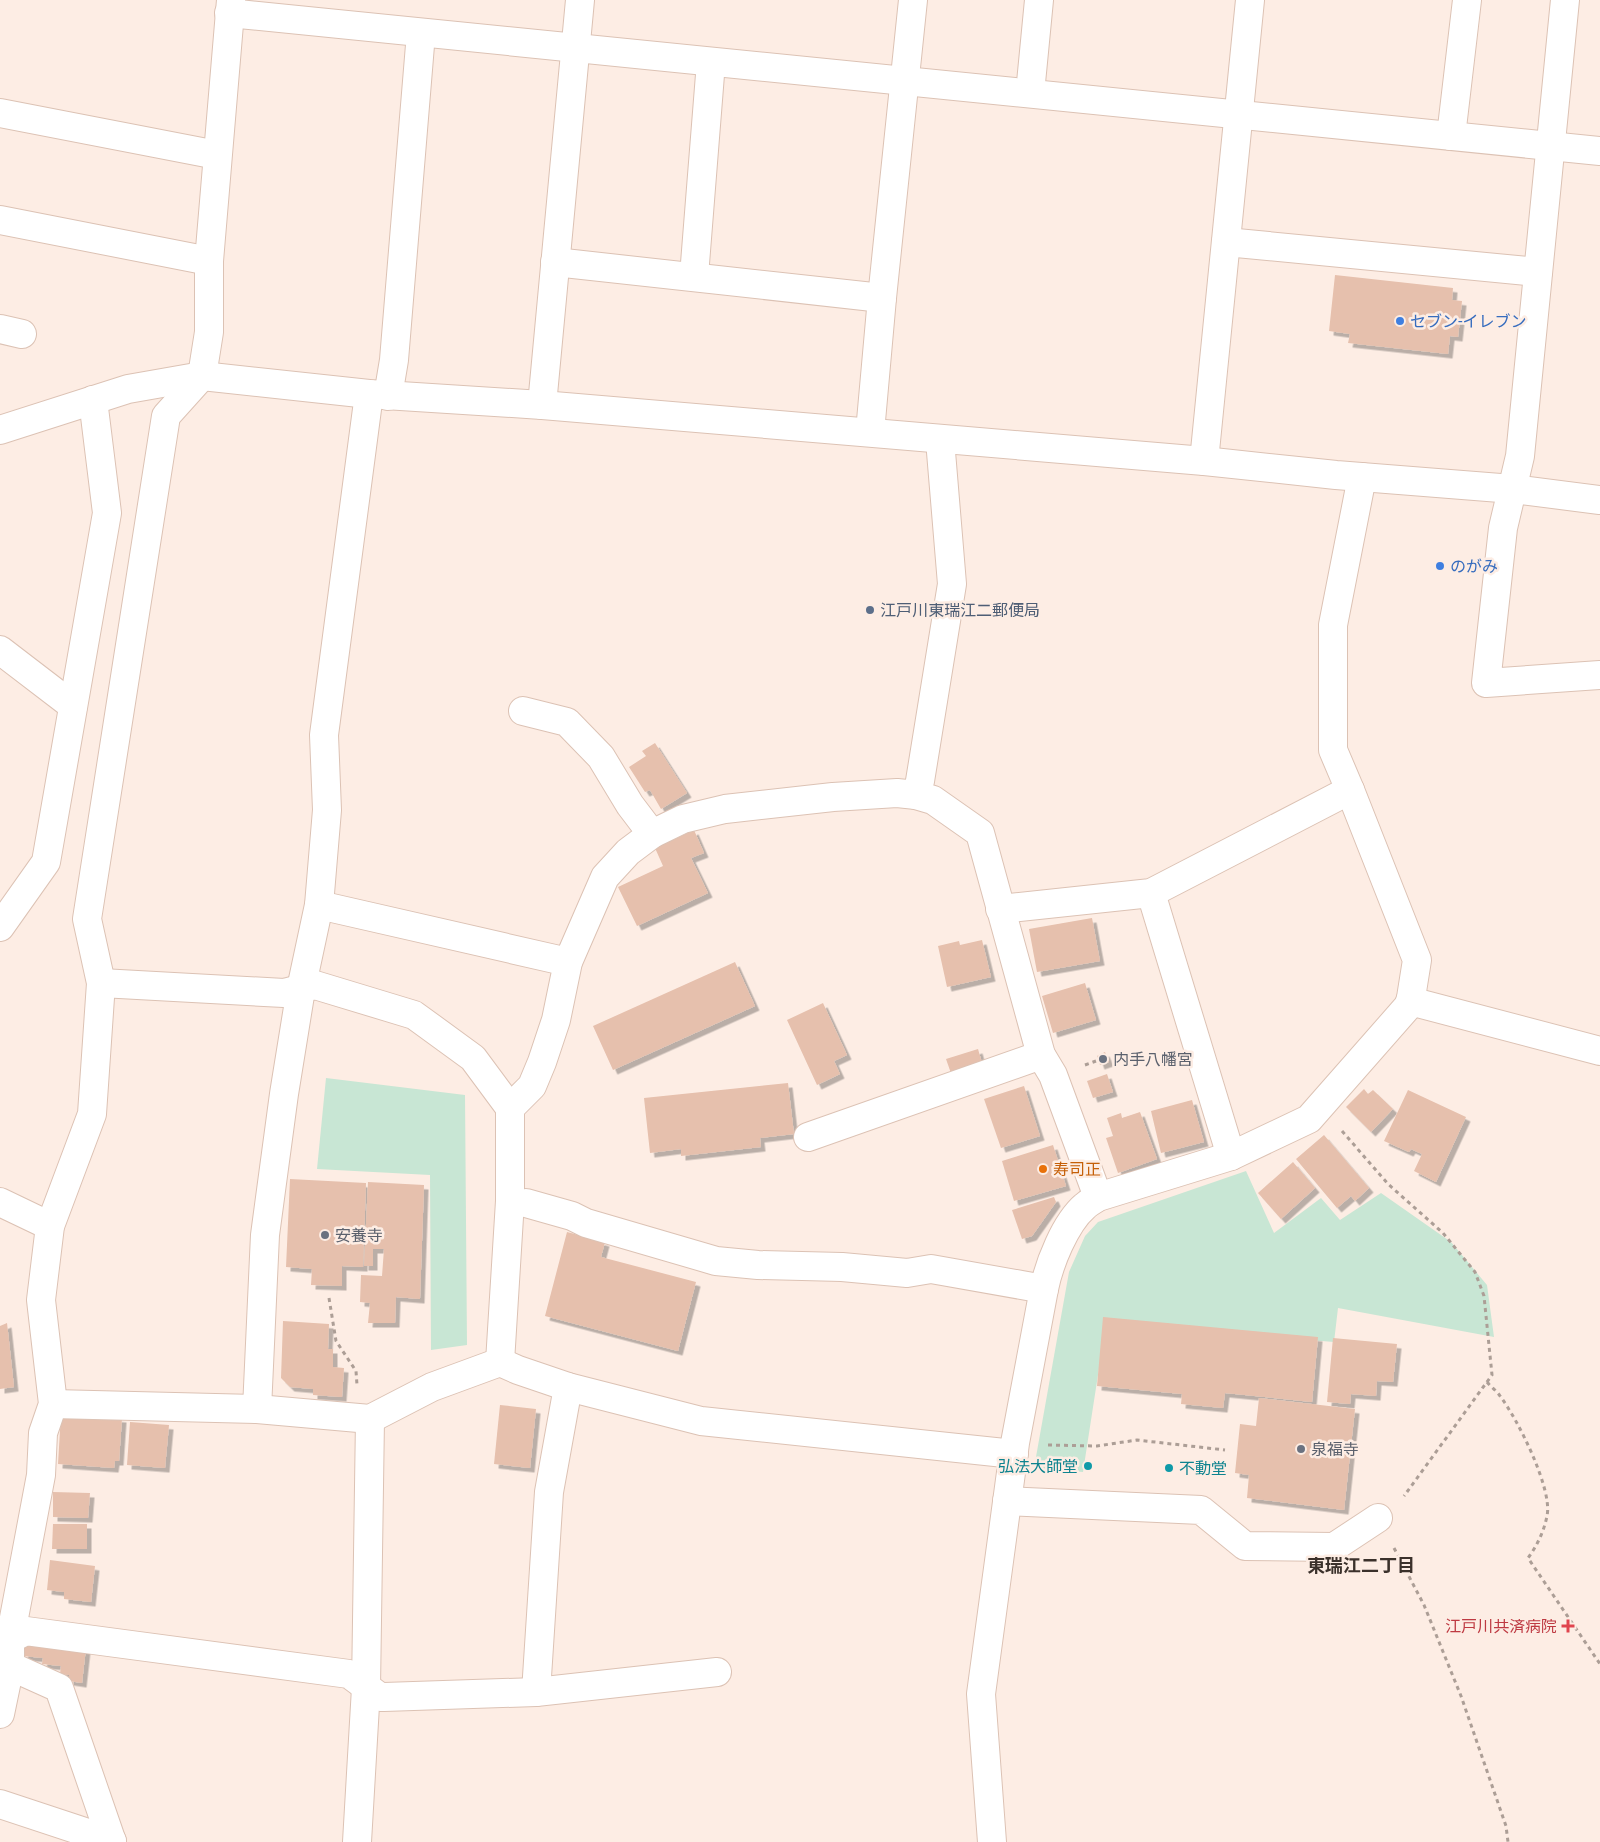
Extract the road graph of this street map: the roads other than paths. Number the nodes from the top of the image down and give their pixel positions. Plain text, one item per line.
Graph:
1 (580, 0) edge
2 (913, 0) edge
3 (1039, 0) edge
4 (1250, 0) edge
5 (1467, 0) edge
6 (1566, 0) edge
7 (230, 7) edge
8 (421, 33) junction
9 (575, 48) junction
10 (711, 62) junction
11 (905, 81) junction
12 (1030, 94) junction
13 (0, 113) edge
14 (1239, 115) junction
15 (1451, 136) junction
16 (1551, 146) junction
17 (1600, 151) edge
18 (217, 155) junction
19 (0, 220) edge
20 (1226, 242) junction
21 (209, 261) junction
22 (555, 262) junction
23 (1538, 272) junction
24 (694, 276) junction
25 (882, 298) junction
26 (202, 376) junction
27 (378, 395) junction
28 (93, 400) junction
29 (542, 405) junction
30 (0, 430) edge
31 (870, 432) junction
32 (940, 440) junction
33 (1204, 461) junction
34 (1362, 477) junction
35 (1513, 489) junction
36 (1600, 500) edge
37 (0, 650) edge
38 (1600, 675) edge
39 (73, 706) junction
40 (522, 711) dead end
41 (1350, 790) junction
42 (916, 795) junction
43 (652, 834) junction
44 (1150, 893) junction
45 (319, 905) junction
46 (5, 909) edge
47 (1000, 909) junction
48 (568, 962) junction
49 (101, 983) junction
50 (301, 989) junction
51 (1410, 1001) junction
52 (1600, 1051) edge
53 (1041, 1055) junction
54 (510, 1108) junction
55 (808, 1137) dead end
56 (1231, 1156) junction
57 (1098, 1197) junction
58 (0, 1202) edge
59 (526, 1203) dead end
60 (50, 1226) junction
61 (1044, 1289) junction
62 (500, 1362) junction
63 (568, 1387) junction
64 (53, 1404) junction
65 (257, 1409) junction
66 (363, 1419) junction
67 (1014, 1449) junction
68 (1007, 1501) junction
69 (1378, 1518) road end
70 (7, 1648) edge
71 (717, 1672) dead end
72 (366, 1688) junction
73 (536, 1692) junction
74 (0, 1714) edge
75 (0, 1804) edge
76 (112, 1841) edge
77 (358, 1842) edge
78 (992, 1842) edge

1 - 9 street
2 - 11 street
3 - 12 street
4 - 14 street
5 - 15 street
6 - 16 street
7 - 8 street
7 - 18 street
8 - 9 street
8 - 27 street
9 - 10 street
9 - 22 street
10 - 11 street
10 - 24 street
11 - 12 street
11 - 25 street
12 - 14 street
13 - 18 street
14 - 15 street
14 - 20 street
15 - 16 street
16 - 17 street
16 - 23 street
18 - 21 street
19 - 21 street
20 - 23 street
20 - 33 street
21 - 26 street
22 - 24 street
22 - 29 street
23 - 35 street
24 - 25 street
25 - 31 street
26 - 27 street
26 - 28 street
26 - 49 street
27 - 29 street
27 - 45 street
28 - 30 street
28 - 39 street
29 - 31 street
31 - 32 street
32 - 33 street
32 - 42 street
33 - 34 street
34 - 35 street
34 - 41 street
35 - 36 street
35 - 38 street
37 - 39 street
39 - 46 street
40 - 43 street
41 - 44 street
41 - 51 street
42 - 43 street
42 - 47 street
43 - 48 street
44 - 47 street
44 - 56 street
45 - 48 street
45 - 50 street
47 - 53 street
48 - 54 street
49 - 50 street
49 - 60 street
50 - 54 street
50 - 65 street
51 - 52 street
51 - 56 street
53 - 55 street
53 - 57 street
54 - 62 street
56 - 57 street
57 - 61 street
58 - 60 street
59 - 61 street
60 - 64 street
61 - 67 street
62 - 63 street
62 - 66 street
63 - 67 street
63 - 73 street
64 - 65 street
64 - 70 street
65 - 66 street
66 - 72 street
67 - 68 street
68 - 69 street
68 - 78 street
70 - 72 street
70 - 74 street
70 - 76 street
71 - 73 street
72 - 73 street
72 - 77 street
75 - 76 street

